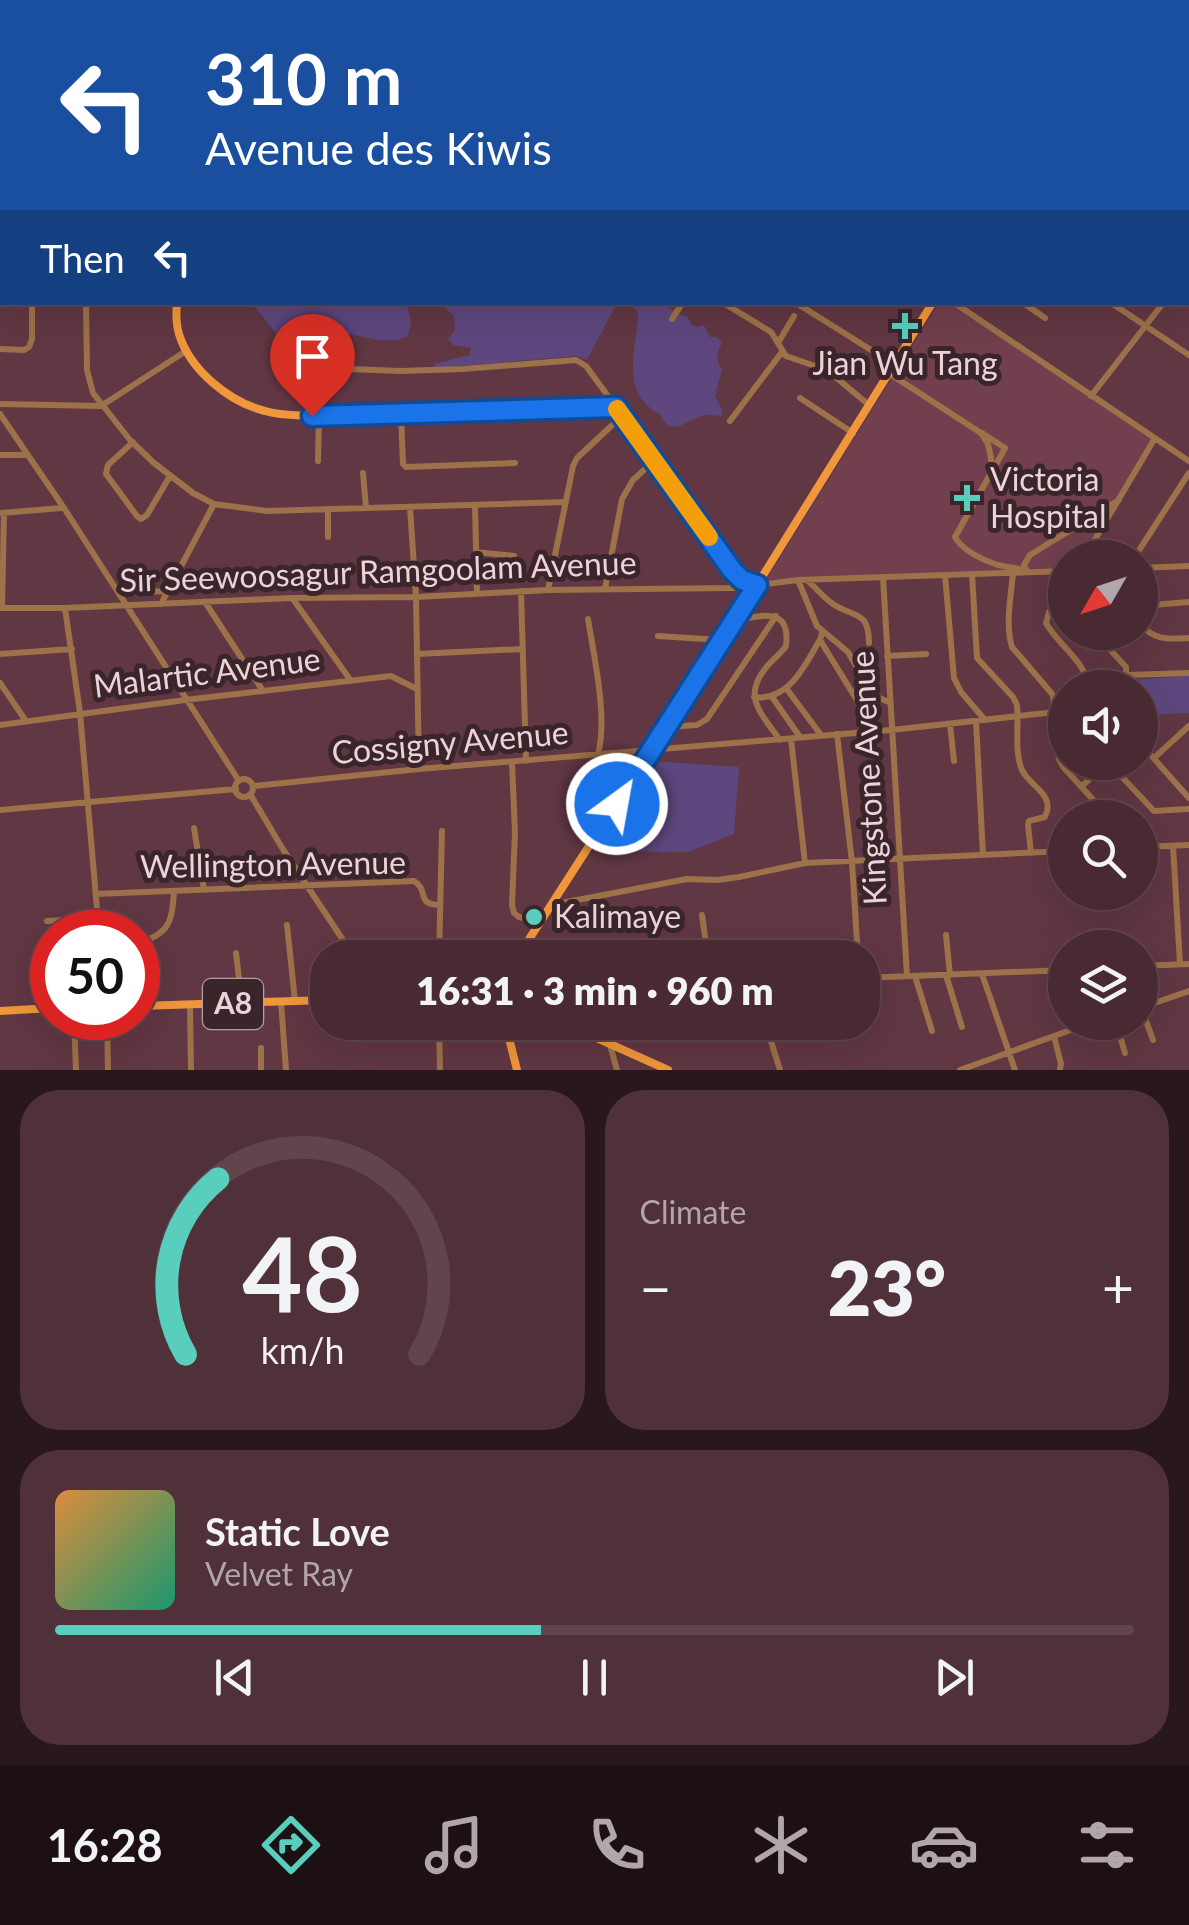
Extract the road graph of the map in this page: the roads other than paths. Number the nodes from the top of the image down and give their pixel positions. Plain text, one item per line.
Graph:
1 (32, 305) edge
2 (86, 305) edge
3 (177, 305) edge
4 (681, 305) edge
5 (727, 305) edge
6 (931, 305) edge
7 (957, 305) edge
8 (1026, 305) edge
9 (1114, 305) edge
10 (1162, 305) edge
11 (800, 306) dead end
12 (794, 316) dead end
13 (1045, 318) dead end
14 (672, 319) dead end
15 (1146, 326) junction
16 (780, 348) junction
17 (0, 350) edge
18 (186, 351) junction
19 (1189, 355) edge
20 (895, 365) junction
21 (890, 374) junction
22 (1091, 396) junction
23 (800, 398) dead end
24 (0, 404) edge
25 (101, 406) junction
26 (870, 406) junction
27 (616, 407) junction
28 (401, 413) junction
29 (0, 414) edge
30 (316, 416) junction
31 (622, 416) junction
32 (730, 421) dead end
33 (853, 433) junction
34 (981, 433) junction
35 (1154, 438) junction
36 (133, 442) junction
37 (0, 455) edge
38 (28, 455) junction
39 (655, 460) junction
40 (318, 461) dead end
41 (1189, 461) edge
42 (516, 463) dead end
43 (991, 473) junction
44 (363, 474) dead end
45 (1189, 474) edge
46 (170, 476) junction
47 (1118, 500) junction
48 (566, 502) junction
49 (214, 504) junction
50 (475, 504) junction
51 (410, 506) junction
52 (64, 508) junction
53 (366, 508) junction
54 (328, 509) junction
55 (2, 513) edge
56 (328, 537) dead end
57 (1095, 540) edge
58 (1146, 540) edge
59 (476, 552) junction
60 (514, 556) dead end
61 (2, 560) edge
62 (1189, 566) edge
63 (1158, 567) edge
64 (1048, 571) edge
65 (1013, 572) junction
66 (1027, 572) junction
67 (972, 574) junction
68 (944, 575) junction
69 (883, 577) junction
70 (803, 580) junction
71 (757, 585) junction
72 (605, 589) junction
73 (548, 590) junction
74 (521, 591) junction
75 (168, 592) junction
76 (477, 592) junction
77 (118, 593) junction
78 (416, 597) junction
79 (292, 598) junction
80 (205, 602) junction
81 (1189, 602) edge
82 (126, 604) junction
83 (161, 604) junction
84 (1158, 605) edge
85 (1, 608) edge
86 (65, 608) junction
87 (776, 616) junction
88 (588, 619) dead end
89 (733, 621) junction
90 (658, 636) dead end
91 (821, 636) junction
92 (1158, 638) edge
93 (1189, 638) edge
94 (720, 640) junction
95 (868, 643) dead end
96 (523, 649) junction
97 (72, 650) junction
98 (1066, 650) edge
99 (0, 654) edge
100 (416, 654) junction
101 (926, 654) dead end
102 (887, 656) junction
103 (1084, 670) edge
104 (1158, 673) edge
105 (1189, 673) edge
106 (351, 681) junction
107 (0, 683) edge
108 (1048, 687) edge
109 (786, 688) junction
110 (417, 689) junction
111 (263, 691) junction
112 (754, 697) junction
113 (772, 697) junction
114 (185, 700) junction
115 (889, 702) junction
116 (80, 713) junction
117 (1048, 713) edge
118 (1018, 716) junction
119 (980, 721) junction
120 (26, 722) junction
121 (950, 724) junction
122 (0, 725) edge
123 (666, 726) junction
124 (1189, 726) edge
125 (891, 730) junction
126 (870, 732) junction
127 (1181, 733) junction
128 (837, 734) junction
129 (822, 736) junction
130 (796, 738) junction
131 (780, 740) junction
132 (1189, 742) edge
133 (651, 750) junction
134 (598, 754) junction
135 (1158, 754) edge
136 (526, 760) junction
137 (512, 762) junction
138 (954, 762) dead end
139 (1158, 763) edge
140 (419, 769) junction
141 (1076, 780) edge
142 (1089, 780) edge
143 (1125, 780) edge
144 (237, 785) junction
145 (1081, 787) junction
146 (252, 790) junction
147 (1189, 798) edge
148 (1093, 800) edge
149 (86, 801) junction
150 (1189, 809) edge
151 (0, 810) edge
152 (194, 828) dead end
153 (442, 831) dead end
154 (1189, 844) edge
155 (1158, 846) edge
156 (1173, 846) junction
157 (1048, 851) edge
158 (1031, 853) junction
159 (983, 855) junction
160 (898, 860) junction
161 (804, 862) junction
162 (852, 862) junction
163 (308, 886) junction
164 (204, 890) junction
165 (174, 891) junction
166 (96, 894) junction
167 (551, 904) junction
168 (439, 906) junction
169 (97, 910) edge
170 (702, 915) dead end
171 (538, 922) junction
172 (288, 925) dead end
173 (160, 932) edge
174 (946, 936) dead end
175 (343, 940) edge
176 (438, 940) edge
177 (528, 940) edge
178 (705, 940) edge
179 (857, 940) edge
180 (236, 952) dead end
181 (1185, 964) edge
182 (1158, 965) edge
183 (1048, 971) edge
184 (982, 974) junction
185 (948, 975) junction
186 (911, 976) junction
187 (880, 977) edge
188 (1189, 991) edge
189 (310, 1001) edge
190 (282, 1002) junction
191 (295, 1002) junction
192 (1158, 1002) edge
193 (242, 1004) junction
194 (190, 1005) junction
195 (160, 1006) edge
196 (30, 1009) edge
197 (0, 1010) edge
198 (962, 1027) dead end
199 (932, 1031) dead end
200 (1048, 1038) edge
201 (75, 1040) edge
202 (107, 1040) edge
203 (439, 1040) edge
204 (510, 1040) edge
205 (601, 1040) edge
206 (771, 1040) edge
207 (1055, 1040) edge
208 (1121, 1040) edge
209 (610, 1044) junction
210 (260, 1048) dead end
211 (1008, 1052) junction
212 (1125, 1053) dead end
213 (1060, 1069) edge
214 (76, 1070) edge
215 (108, 1070) edge
216 (191, 1070) edge
217 (261, 1070) edge
218 (286, 1070) edge
219 (440, 1070) edge
220 (517, 1070) edge
221 (616, 1070) edge
222 (668, 1070) edge
223 (780, 1070) edge
224 (960, 1070) edge
225 (1015, 1070) edge

1 - 17 street
2 - 25 street
3 - 18 main road
4 - 14 street
5 - 16 street
6 - 20 main road
7 - 22 street
8 - 13 street
9 - 15 street
10 - 15 street
11 - 20 street
12 - 16 street
15 - 19 street
15 - 22 street
16 - 26 street
16 - 32 street
18 - 25 street
18 - 30 main road
20 - 21 main road
21 - 26 main road
21 - 34 street
22 - 35 street
23 - 33 street
24 - 25 street
25 - 36 street
26 - 33 main road
27 - 28 main road
27 - 30 street
27 - 31 main road
28 - 30 main road
28 - 42 street
29 - 38 street
30 - 40 street
31 - 39 main road
31 - 48 street
33 - 71 main road
34 - 43 street
34 - 43 street
35 - 41 street
35 - 47 street
36 - 46 street
36 - 46 street
37 - 38 street
38 - 52 street
39 - 71 main road
39 - 72 street
43 - 66 street
44 - 53 street
45 - 58 street
46 - 49 street
47 - 57 street
47 - 66 street
48 - 50 street
48 - 73 street
49 - 54 street
49 - 75 street
50 - 51 street
50 - 59 street
51 - 53 street
51 - 78 street
52 - 55 street
52 - 77 street
53 - 54 street
54 - 56 street
55 - 61 street
59 - 60 street
59 - 76 street
61 - 85 street
62 - 63 street
64 - 66 street, Sir Seewoosagur Ramgoolam Avenue
65 - 66 street, Sir Seewoosagur Ramgoolam Avenue
65 - 67 street, Sir Seewoosagur Ramgoolam Avenue
65 - 108 street
67 - 68 street, Sir Seewoosagur Ramgoolam Avenue
67 - 118 street
68 - 69 street, Sir Seewoosagur Ramgoolam Avenue
68 - 119 street
69 - 70 street, Sir Seewoosagur Ramgoolam Avenue
69 - 102 street, Kingstone Avenue
70 - 71 street, Sir Seewoosagur Ramgoolam Avenue
70 - 91 street
70 - 95 street
71 - 72 street, Sir Seewoosagur Ramgoolam Avenue
71 - 89 main road
72 - 73 street, Sir Seewoosagur Ramgoolam Avenue
73 - 74 street, Sir Seewoosagur Ramgoolam Avenue
74 - 76 street, Sir Seewoosagur Ramgoolam Avenue
74 - 96 street
75 - 77 street
75 - 83 street
76 - 78 street, Sir Seewoosagur Ramgoolam Avenue
77 - 82 street
78 - 79 street, Sir Seewoosagur Ramgoolam Avenue
78 - 100 street
79 - 80 street, Sir Seewoosagur Ramgoolam Avenue
79 - 106 street
80 - 83 street, Sir Seewoosagur Ramgoolam Avenue
80 - 111 street
81 - 84 street
82 - 83 street, Sir Seewoosagur Ramgoolam Avenue
82 - 86 street, Sir Seewoosagur Ramgoolam Avenue
82 - 114 street
85 - 86 street, Sir Seewoosagur Ramgoolam Avenue
86 - 97 street
87 - 89 street
87 - 112 street
87 - 123 street
88 - 134 street
89 - 94 main road
90 - 94 street
91 - 109 street
91 - 115 street
91 - 126 street
92 - 93 street
94 - 123 main road
96 - 100 street
96 - 136 street
97 - 99 street
97 - 116 street
98 - 103 street
100 - 110 street
101 - 102 street
102 - 115 street, Kingstone Avenue
104 - 105 street
106 - 110 street, Malartic Avenue
106 - 111 street, Malartic Avenue
107 - 120 street
109 - 113 street
109 - 129 street
110 - 140 street
111 - 114 street, Malartic Avenue
112 - 113 street
112 - 131 street
113 - 130 street
114 - 116 street, Malartic Avenue
114 - 144 street
115 - 125 street, Kingstone Avenue
116 - 120 street, Malartic Avenue
116 - 149 street
117 - 118 street, Cossigny Avenue
118 - 119 street, Cossigny Avenue
118 - 158 street
119 - 121 street, Cossigny Avenue
119 - 159 street
120 - 122 street, Malartic Avenue
121 - 125 street, Cossigny Avenue
121 - 138 street
123 - 133 main road
124 - 127 street
125 - 126 street, Cossigny Avenue
125 - 160 street, Kingstone Avenue
126 - 128 street, Cossigny Avenue
127 - 132 street
127 - 135 street
128 - 129 street, Cossigny Avenue
128 - 162 street
129 - 130 street, Cossigny Avenue
130 - 131 street, Cossigny Avenue
130 - 161 street
131 - 133 street, Cossigny Avenue
133 - 134 street, Cossigny Avenue
133 - 167 main road
134 - 136 street, Cossigny Avenue
136 - 137 street, Cossigny Avenue
137 - 140 street, Cossigny Avenue
137 - 171 street
139 - 147 street
140 - 146 street, Cossigny Avenue
141 - 145 street
142 - 145 street
143 - 150 street
144 - 146 street
144 - 146 street
144 - 149 street
145 - 148 street
146 - 163 street
149 - 151 street
149 - 166 street
152 - 164 street
153 - 168 street
154 - 156 street
155 - 156 street
156 - 181 street
157 - 158 street
158 - 159 street
159 - 160 street
160 - 162 street
160 - 186 street, Kingstone Avenue
161 - 162 street
161 - 167 street
162 - 179 street
163 - 164 street, Wellington Avenue
163 - 168 street, Wellington Avenue
163 - 175 street
164 - 165 street, Wellington Avenue
165 - 166 street, Wellington Avenue
165 - 173 street
166 - 169 street
167 - 171 main road
168 - 176 street
170 - 178 street
171 - 177 main road
172 - 191 street
174 - 185 street
180 - 193 street
181 - 182 street
183 - 184 street
184 - 185 street
184 - 211 street
185 - 186 street
185 - 198 street
186 - 187 street
186 - 199 street, Kingstone Avenue
188 - 192 street
189 - 191 main road, A8
190 - 191 main road, A8
190 - 193 main road, A8
190 - 218 street
193 - 194 main road, A8
194 - 195 main road, A8
194 - 216 street
196 - 197 main road
200 - 211 street
201 - 214 street
202 - 215 street
203 - 219 street
204 - 220 main road
205 - 209 main road
206 - 223 street
207 - 213 street
208 - 212 street
209 - 221 street
209 - 222 main road
210 - 217 street
211 - 224 street
211 - 225 street

